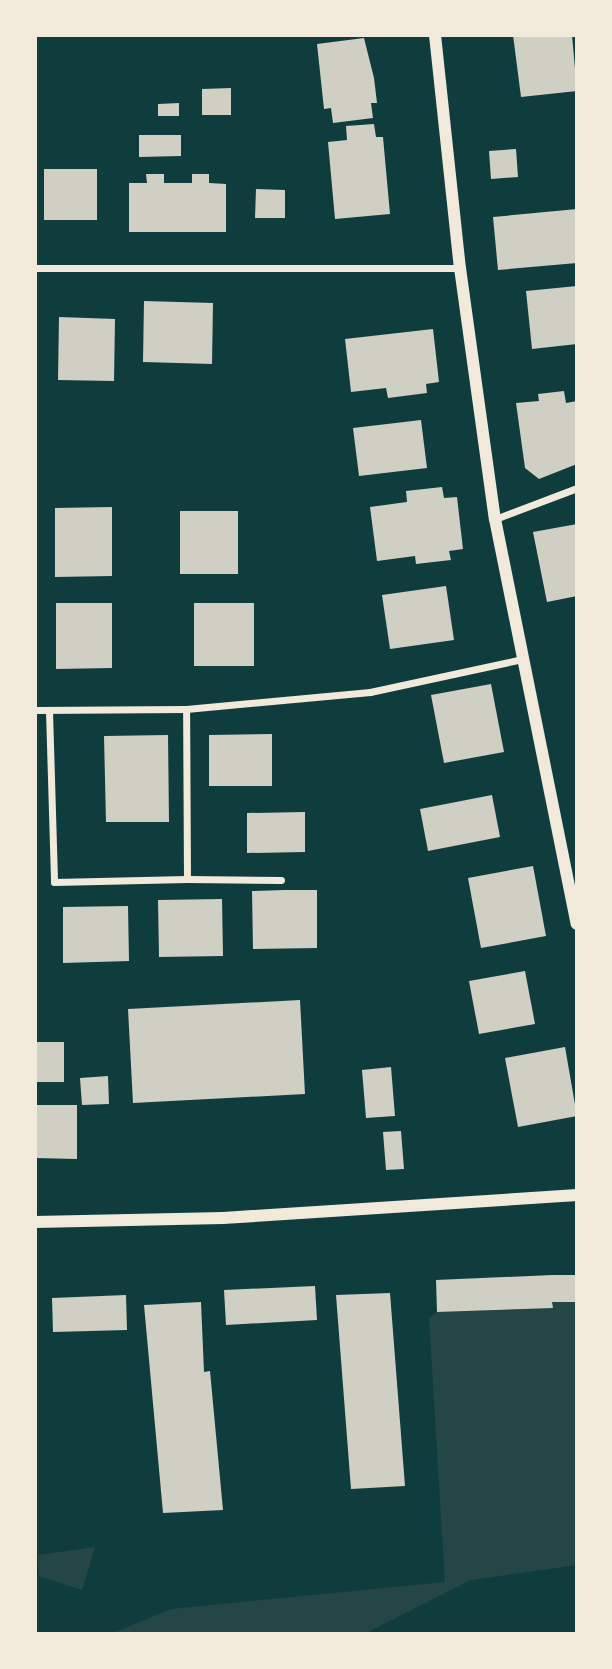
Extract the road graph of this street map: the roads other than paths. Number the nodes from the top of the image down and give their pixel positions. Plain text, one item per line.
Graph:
1 (435, 35) edge
2 (35, 268) edge
3 (460, 268) junction
4 (577, 488) edge
5 (495, 519) junction
6 (522, 659) junction
7 (35, 709) edge
8 (187, 709) junction
9 (50, 710) junction
10 (187, 879) junction
11 (281, 880) dead end
12 (577, 924) edge
13 (577, 1195) edge
14 (35, 1222) edge

1 - 3 street
2 - 3 street
3 - 5 street
4 - 5 street
5 - 6 street
6 - 8 street
6 - 12 street
7 - 9 street
8 - 9 street
8 - 10 street
9 - 10 street
10 - 11 street
13 - 14 street

